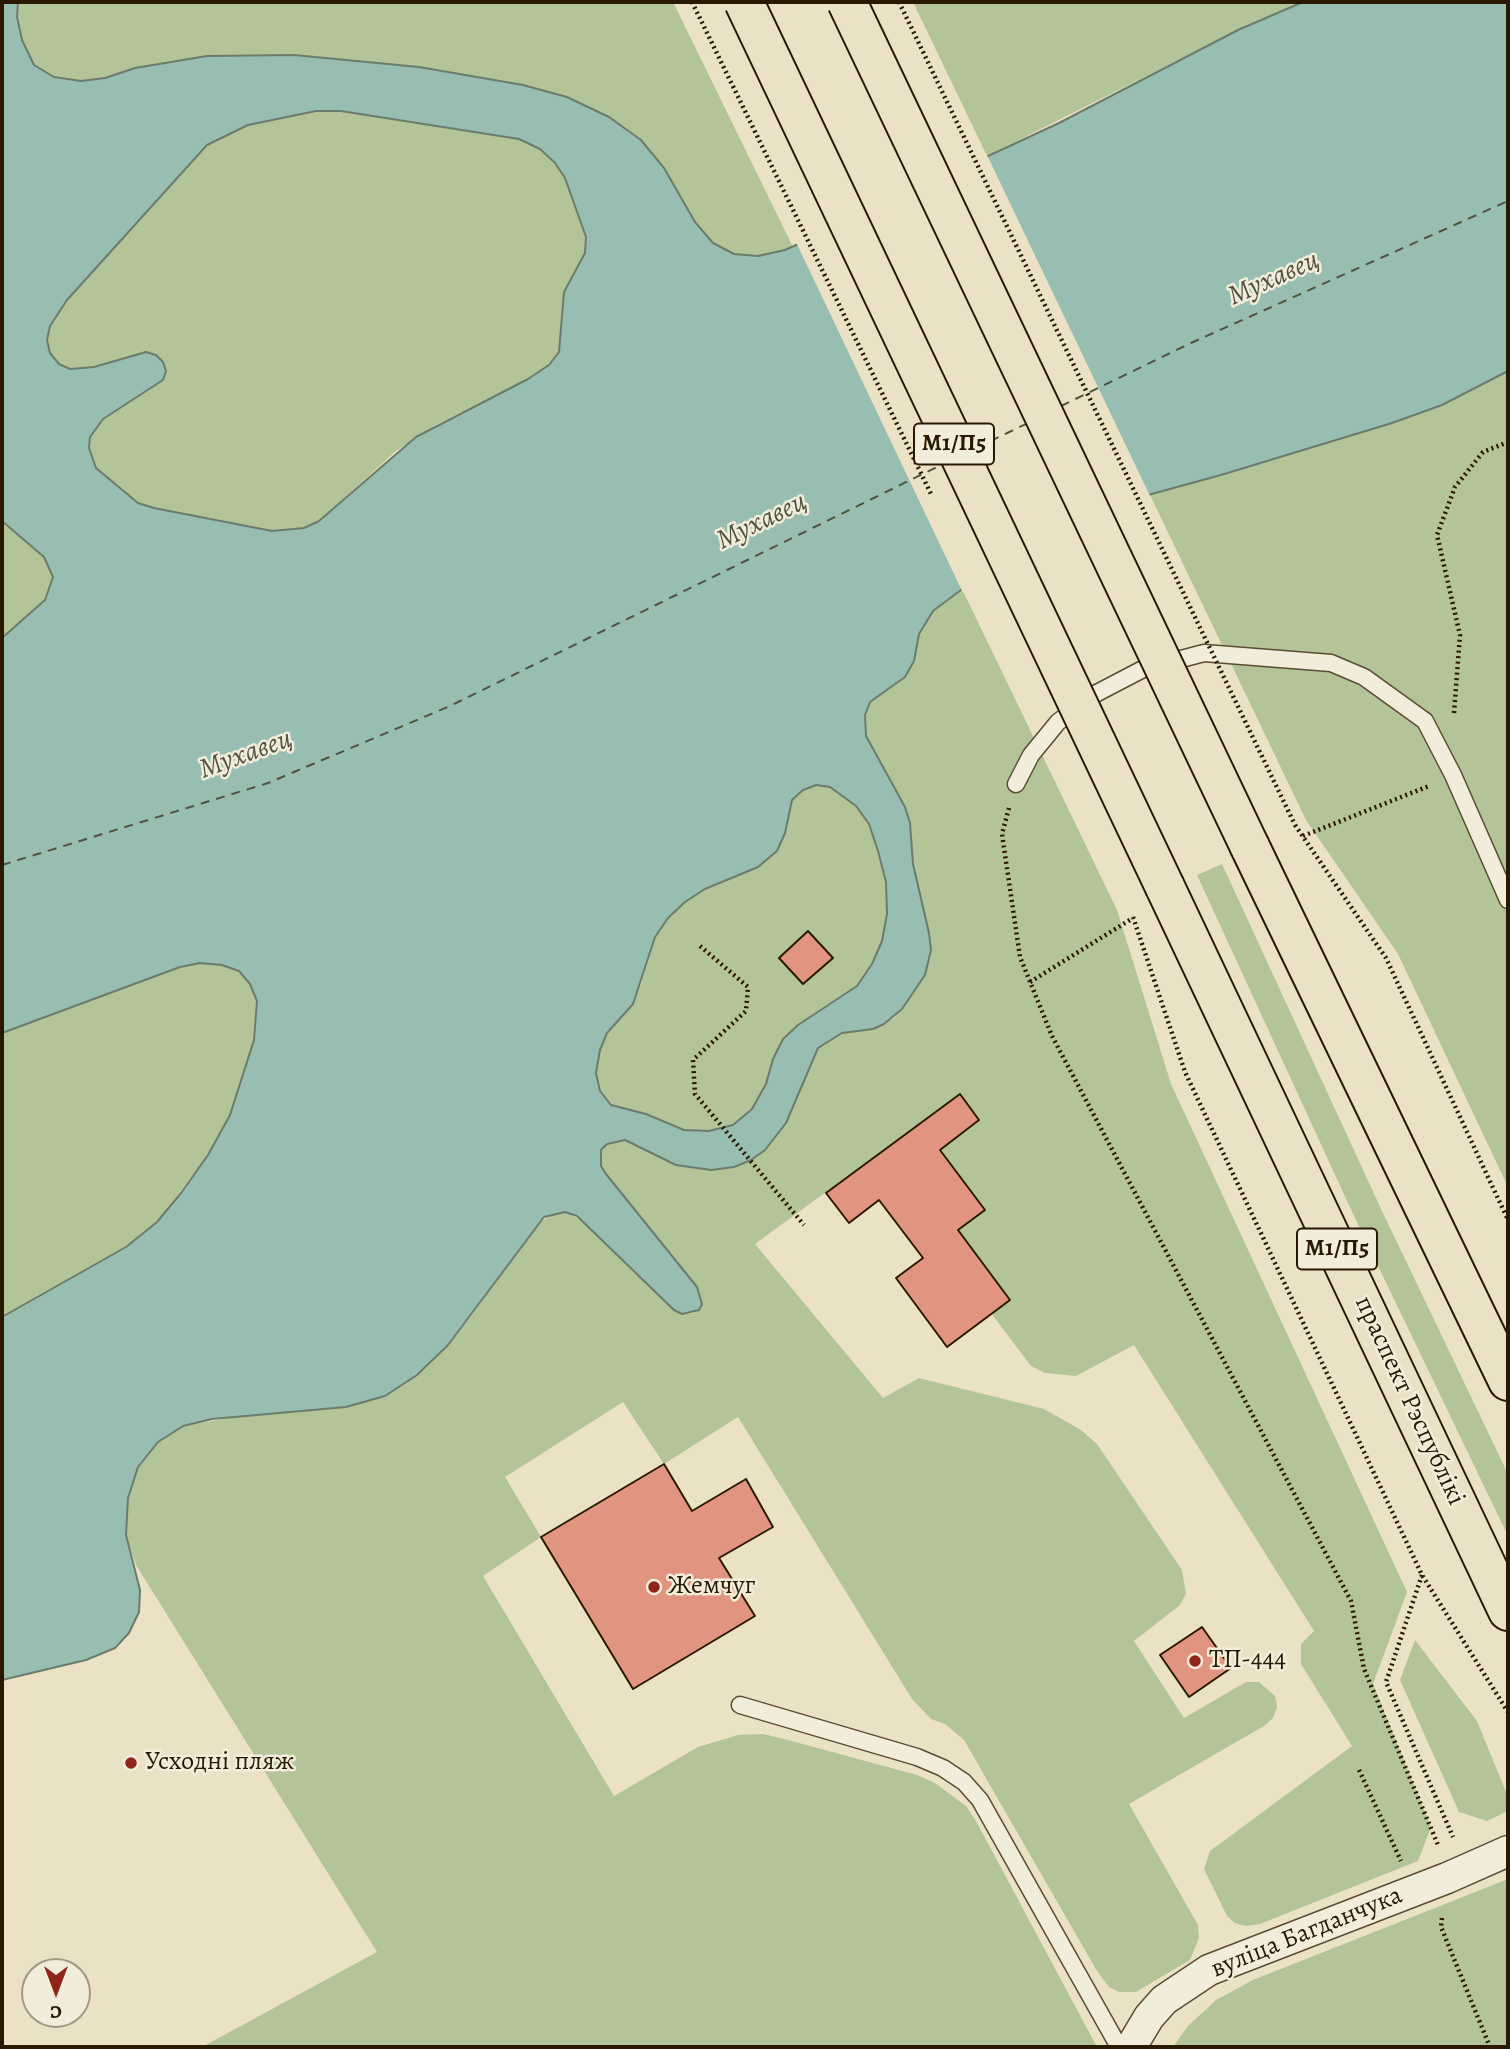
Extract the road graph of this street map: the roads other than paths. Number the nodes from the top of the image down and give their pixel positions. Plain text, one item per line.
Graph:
1 (744, 2) edge
2 (847, 2) edge
3 (1016, 784) road end
4 (1508, 900) edge
5 (1508, 1381) edge
6 (1508, 1611) edge
7 (740, 1705) dead end
8 (1508, 1851) edge
9 (1119, 2047) edge
10 (1131, 2047) edge

1 - 6 highway, праспект Рэспублікі / М1/П5, bridge
2 - 5 highway, bridge
3 - 4 lane
7 - 9 lane
8 - 10 street, вуліца Багданчука

